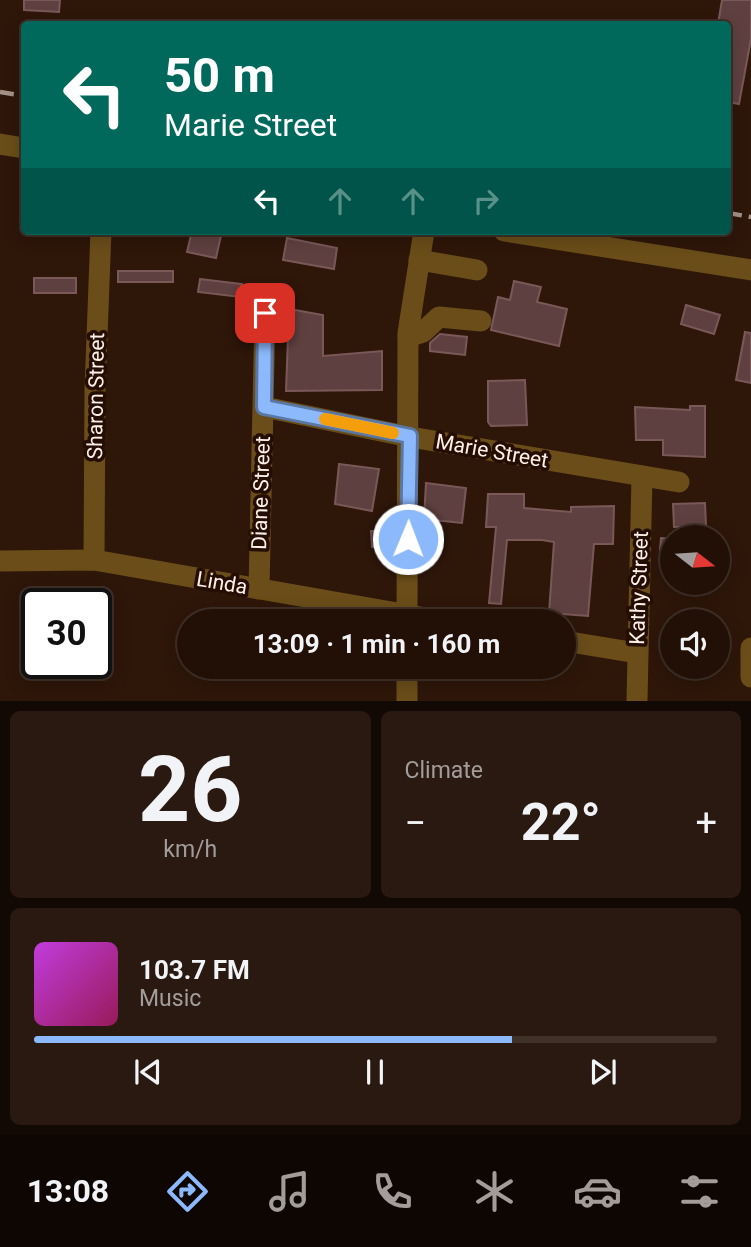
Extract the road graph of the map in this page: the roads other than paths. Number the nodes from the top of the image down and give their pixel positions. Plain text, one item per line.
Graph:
1 (0, 144) edge
2 (21, 148) edge
3 (101, 235) edge
4 (423, 235) edge
5 (529, 235) edge
6 (419, 260) junction
7 (477, 270) dead end
8 (751, 270) edge
9 (265, 313) dead end
10 (481, 321) dead end
11 (408, 337) junction
12 (264, 407) junction
13 (410, 436) junction
14 (642, 476) junction
15 (679, 482) dead end
16 (94, 560) junction
17 (0, 561) edge
18 (259, 589) junction
19 (361, 609) edge
20 (407, 609) edge
21 (576, 643) edge
22 (751, 648) edge
23 (637, 653) junction
24 (751, 677) edge
25 (407, 679) edge
26 (407, 701) edge
27 (636, 701) edge

1 - 2 street
3 - 16 street, Sharon Street
4 - 6 street
5 - 8 street
6 - 7 street
6 - 11 street
9 - 12 street, Diane Street
10 - 11 street
11 - 13 street
12 - 13 street, Marie Street
12 - 18 street, Diane Street
13 - 14 street, Marie Street
13 - 20 street
14 - 15 street, Marie Street
14 - 23 street, Kathy Street
16 - 17 street, Linda
16 - 18 street, Linda
18 - 19 street, Linda
21 - 23 street
22 - 24 street
23 - 27 street, Kathy Street
25 - 26 street

